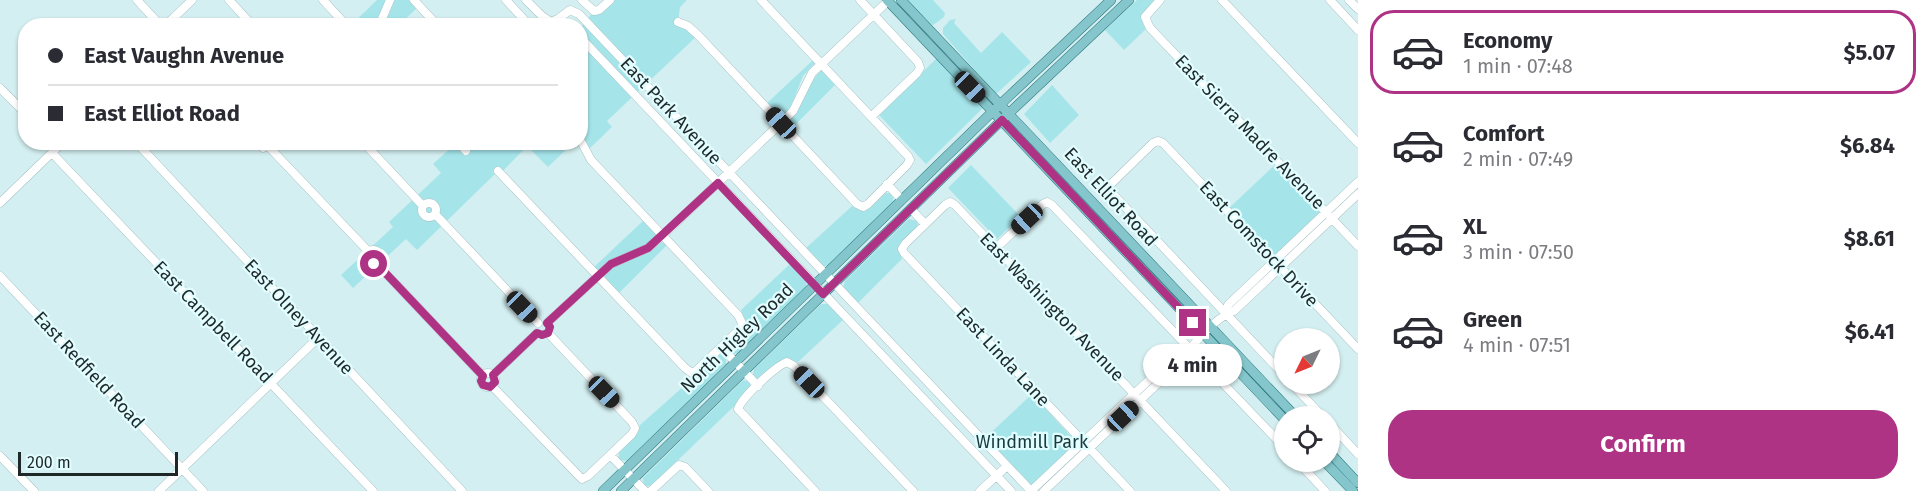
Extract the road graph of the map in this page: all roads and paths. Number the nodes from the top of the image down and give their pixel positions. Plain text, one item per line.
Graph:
1 (137, 0) edge
2 (192, 0) edge
3 (229, 0) edge
4 (323, 0) edge
5 (390, 0) edge
6 (414, 0) edge
7 (506, 0) edge
8 (526, 0) edge
9 (582, 0) edge
10 (610, 0) edge
11 (761, 0) edge
12 (860, 0) edge
13 (888, 0) edge
14 (901, 0) edge
15 (1111, 0) edge
16 (1130, 0) edge
17 (1160, 0) edge
18 (1222, 0) edge
19 (1330, 0) edge
20 (1349, 0) edge
21 (1358, 9) edge
22 (873, 14) junction
23 (155, 18) edge
24 (172, 18) edge
25 (246, 18) edge
26 (340, 18) edge
27 (383, 18) edge
28 (431, 18) edge
29 (523, 18) edge
30 (545, 18) edge
31 (559, 18) edge
32 (583, 18) edge
33 (678, 22) dead end
34 (588, 24) edge
35 (1358, 30) edge
36 (588, 45) edge
37 (821, 63) junction
38 (0, 88) edge
39 (18, 106) edge
40 (997, 108) junction
41 (871, 117) junction
42 (1005, 117) junction
43 (781, 123) junction
44 (1358, 143) edge
45 (55, 150) edge
46 (144, 150) edge
47 (275, 150) edge
48 (370, 150) edge
49 (586, 150) edge
50 (52, 153) junction
51 (498, 171) dead end
52 (729, 173) junction
53 (1358, 182) edge
54 (718, 183) junction
55 (888, 184) junction
56 (1358, 194) edge
57 (902, 200) junction
58 (0, 203) edge
59 (911, 209) junction
60 (1329, 215) junction
61 (925, 224) junction
62 (663, 235) junction
63 (1358, 246) edge
64 (996, 248) junction
65 (1278, 264) junction
66 (826, 274) junction
67 (0, 276) edge
68 (597, 276) junction
69 (834, 283) junction
70 (815, 285) junction
71 (823, 294) junction
72 (1226, 314) junction
73 (538, 323) junction
74 (547, 323) junction
75 (1208, 331) junction
76 (537, 333) junction
77 (548, 333) junction
78 (319, 337) junction
79 (722, 347) junction
80 (1190, 348) junction
81 (1358, 349) edge
82 (736, 362) junction
83 (1274, 364) edge
84 (744, 371) junction
85 (493, 375) junction
86 (483, 376) junction
87 (271, 382) junction
88 (492, 386) junction
89 (758, 386) junction
90 (1301, 394) edge
91 (1137, 397) junction
92 (1285, 406) edge
93 (1313, 406) edge
94 (1274, 407) edge
95 (1340, 435) edge
96 (1274, 436) edge
97 (1087, 445) junction
98 (1358, 454) edge
99 (610, 455) junction
100 (0, 456) edge
101 (1340, 464) edge
102 (1007, 466) junction
103 (183, 470) junction
104 (625, 470) junction
105 (1307, 472) edge
106 (1335, 472) edge
107 (996, 476) junction
108 (633, 480) junction
109 (1358, 483) edge
110 (34, 491) edge
111 (159, 491) edge
112 (203, 491) edge
113 (373, 491) edge
114 (462, 491) edge
115 (603, 491) edge
116 (621, 491) edge
117 (645, 491) edge
118 (651, 491) edge
119 (708, 491) edge
120 (816, 491) edge
121 (913, 491) edge
122 (980, 491) edge
123 (1011, 491) edge
124 (1031, 491) edge
125 (1044, 491) edge
126 (1130, 491) edge
127 (1226, 491) edge
128 (1325, 491) edge
129 (1353, 491) edge

1 - 23 street
2 - 24 street
3 - 25 street
4 - 26 street
5 - 27 street
6 - 28 street
7 - 29 street
8 - 30 street, East Park Avenue
9 - 10 street
11 - 37 street
12 - 22 street
13 - 22 street
13 - 40 main road, East Elliot Road
14 - 40 main road, East Elliot Road
15 - 40 main road, North Higley Road
16 - 42 main road, North Higley Road
17 - 60 street, East Sierra Madre Avenue
18 - 44 street
19 - 35 street
20 - 21 street
22 - 37 street
22 - 41 street
31 - 32 street, East Park Avenue
33 - 43 street
34 - 52 street, East Park Avenue
36 - 54 street, East Park Avenue
37 - 41 street
37 - 43 street
38 - 39 street
40 - 42 main road, East Elliot Road
40 - 57 main road, North Higley Road
41 - 55 street
42 - 59 main road, North Higley Road
42 - 75 main road, East Elliot Road
43 - 52 street
43 - 55 street
45 - 50 street
46 - 78 street, East Olney Avenue
47 - 86 street
48 - 73 street
49 - 62 street
50 - 58 street
50 - 87 street, East Campbell Road
51 - 68 street
52 - 54 street
52 - 66 street, East Park Avenue
53 - 60 street
54 - 62 street
54 - 70 street, East Park Avenue
55 - 57 street
56 - 60 street
57 - 66 main road, North Higley Road
59 - 61 street
59 - 69 main road, North Higley Road
60 - 63 street, East Sierra Madre Avenue
60 - 65 street
61 - 64 street, East Washington Avenue
61 - 97 street, East Linda Lane
62 - 68 street
62 - 79 street
64 - 80 street
64 - 91 street, East Washington Avenue
65 - 72 street
65 - 72 street, East Comstock Drive
65 - 81 street, East Comstock Drive
66 - 69 street, East Park Avenue
66 - 70 main road, North Higley Road
67 - 103 street, East Redfield Road
68 - 74 street
68 - 79 street
69 - 71 main road, North Higley Road
69 - 102 street, East Park Avenue
70 - 71 street, East Park Avenue
70 - 82 main road, North Higley Road
71 - 84 main road, North Higley Road
71 - 107 street, East Park Avenue
72 - 75 street
72 - 83 street
73 - 74 street
73 - 76 street
74 - 77 street
75 - 80 street
75 - 92 main road, East Elliot Road
75 - 94 main road, East Elliot Road
76 - 77 street
76 - 85 street
77 - 99 street
78 - 87 street
78 - 114 street, East Olney Avenue
79 - 82 street
80 - 91 street
80 - 96 street
82 - 84 street
82 - 104 main road, North Higley Road
84 - 89 street
84 - 108 main road, North Higley Road
85 - 86 street
85 - 88 street
86 - 88 street
87 - 103 street
87 - 113 street, East Campbell Road
88 - 99 street
89 - 120 street
89 - 121 street
90 - 93 street
91 - 97 street
91 - 127 street, East Washington Avenue
95 - 98 street
97 - 124 street
97 - 125 street
97 - 126 street, East Linda Lane
99 - 104 street
100 - 110 street
101 - 109 main road
102 - 107 street
102 - 124 street, East Park Avenue
103 - 111 street
103 - 112 street, East Redfield Road
104 - 108 street
104 - 115 main road, North Higley Road
105 - 128 street
106 - 129 main road
107 - 122 street
107 - 123 street, East Park Avenue
108 - 116 main road, North Higley Road
108 - 117 street
118 - 119 street

